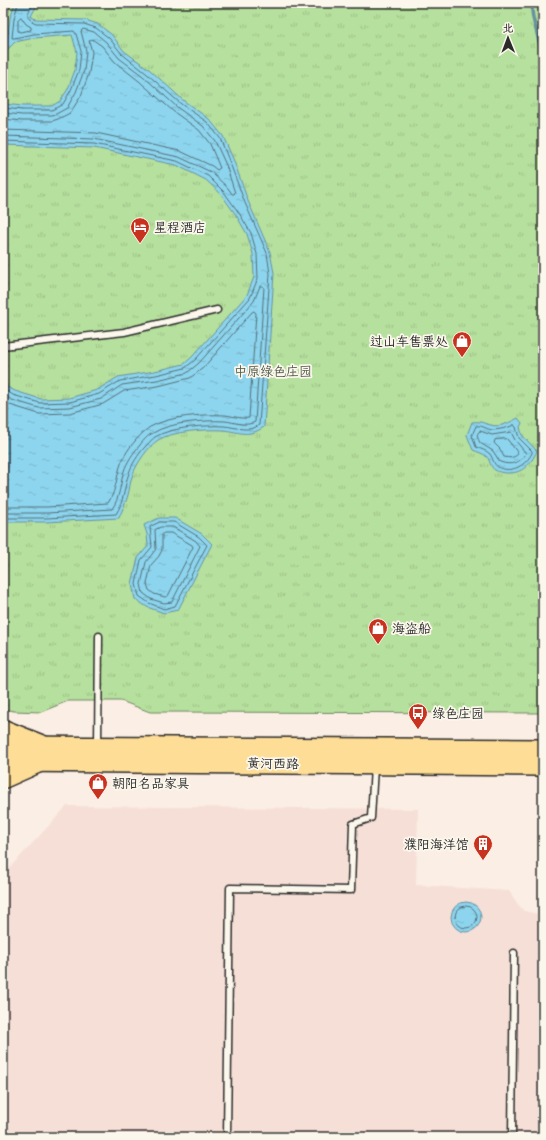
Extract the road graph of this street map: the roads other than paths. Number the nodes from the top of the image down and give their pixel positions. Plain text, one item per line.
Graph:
1 (217, 310) dead end
2 (3, 346) edge
3 (99, 636) dead end
4 (3, 730) edge
5 (3, 746) edge
6 (98, 747) junction
7 (543, 749) edge
8 (41, 754) junction
9 (3, 762) edge
10 (374, 765) junction
11 (543, 766) edge
12 (3, 778) edge
13 (514, 953) dead end
14 (227, 1137) edge
15 (512, 1137) edge

1 - 2 lane
3 - 6 lane
4 - 8 highway
5 - 8 main road, 黄河西路
6 - 7 main road, 黄河西路
6 - 8 main road, 黄河西路
8 - 9 main road, 黄河西路
8 - 10 main road, 黄河西路
8 - 12 highway
10 - 11 main road, 黄河西路
10 - 14 lane
13 - 15 lane

